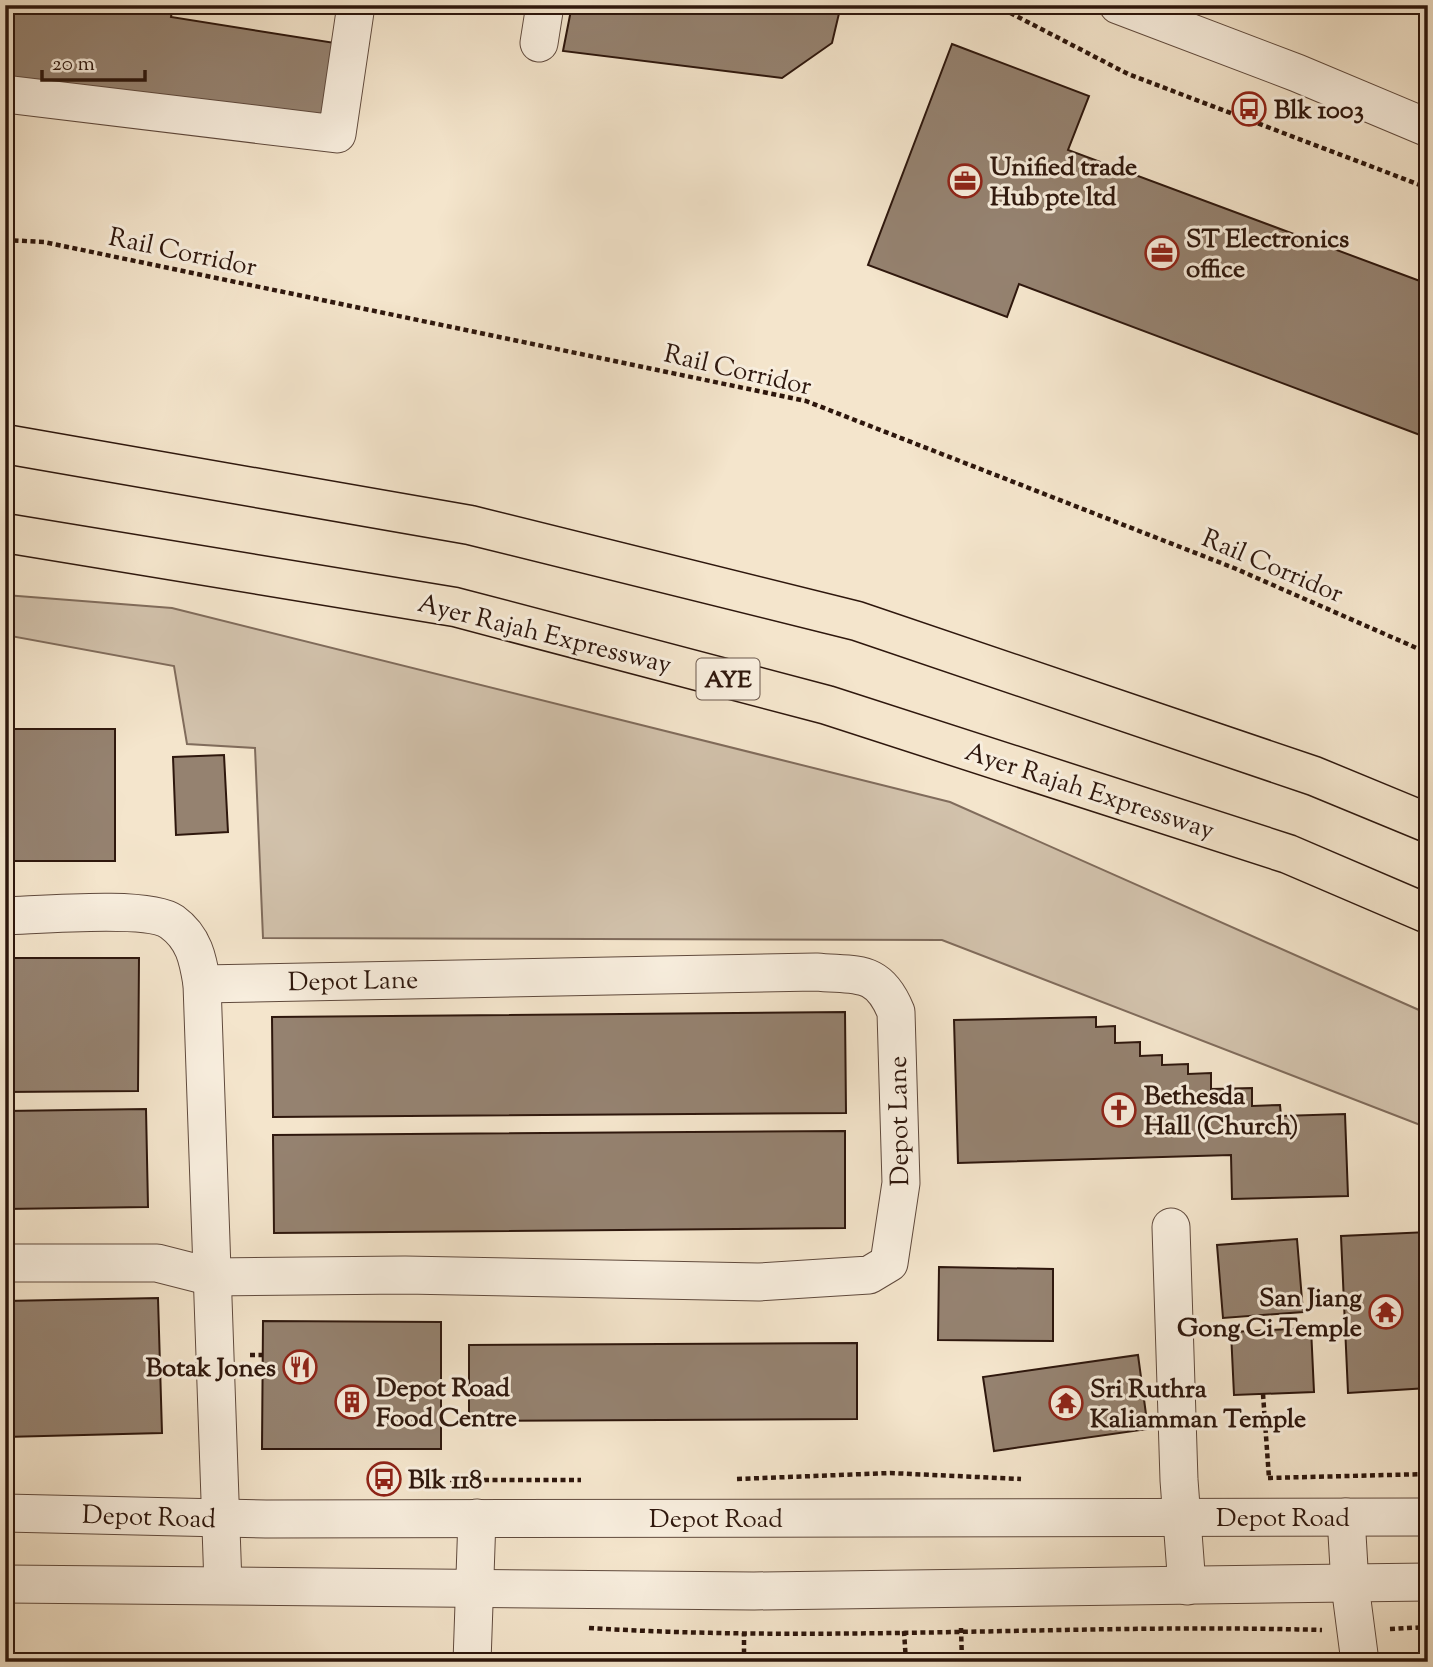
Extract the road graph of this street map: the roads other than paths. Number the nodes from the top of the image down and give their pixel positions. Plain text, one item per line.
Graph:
1 (356, 5) edge
2 (545, 5) edge
3 (1118, 5) edge
4 (539, 43) dead end
5 (5, 94) edge
6 (1428, 128) edge
7 (5, 444) edge
8 (5, 533) edge
9 (1428, 823) edge
10 (1428, 914) edge
11 (5, 916) edge
12 (202, 984) junction
13 (1171, 1227) dead end
14 (5, 1263) edge
15 (212, 1277) junction
16 (5, 1513) edge
17 (1185, 1517) junction
18 (1346, 1517) junction
19 (1428, 1517) edge
20 (221, 1518) junction
21 (477, 1518) junction
22 (1428, 1582) edge
23 (5, 1584) edge
24 (223, 1585) junction
25 (1350, 1585) junction
26 (1187, 1586) junction
27 (475, 1588) junction
28 (1358, 1646) edge
29 (471, 1662) edge

1 - 5 street
2 - 4 street
3 - 6 street
7 - 9 highway
8 - 10 highway, Ayer Rajah Expressway / AYE
11 - 12 street
12 - 15 street
12 - 15 street, Depot Lane
13 - 17 street
14 - 15 street, Depot Lane
15 - 20 street
16 - 20 street, Depot Road
17 - 18 street, Depot Road
17 - 21 street, Depot Road
17 - 26 street
18 - 19 street, Depot Road
18 - 25 street
20 - 21 street, Depot Road
20 - 24 street
21 - 27 street
22 - 25 street
23 - 24 street
24 - 27 street
25 - 26 street
25 - 28 street
26 - 27 street
27 - 29 street

